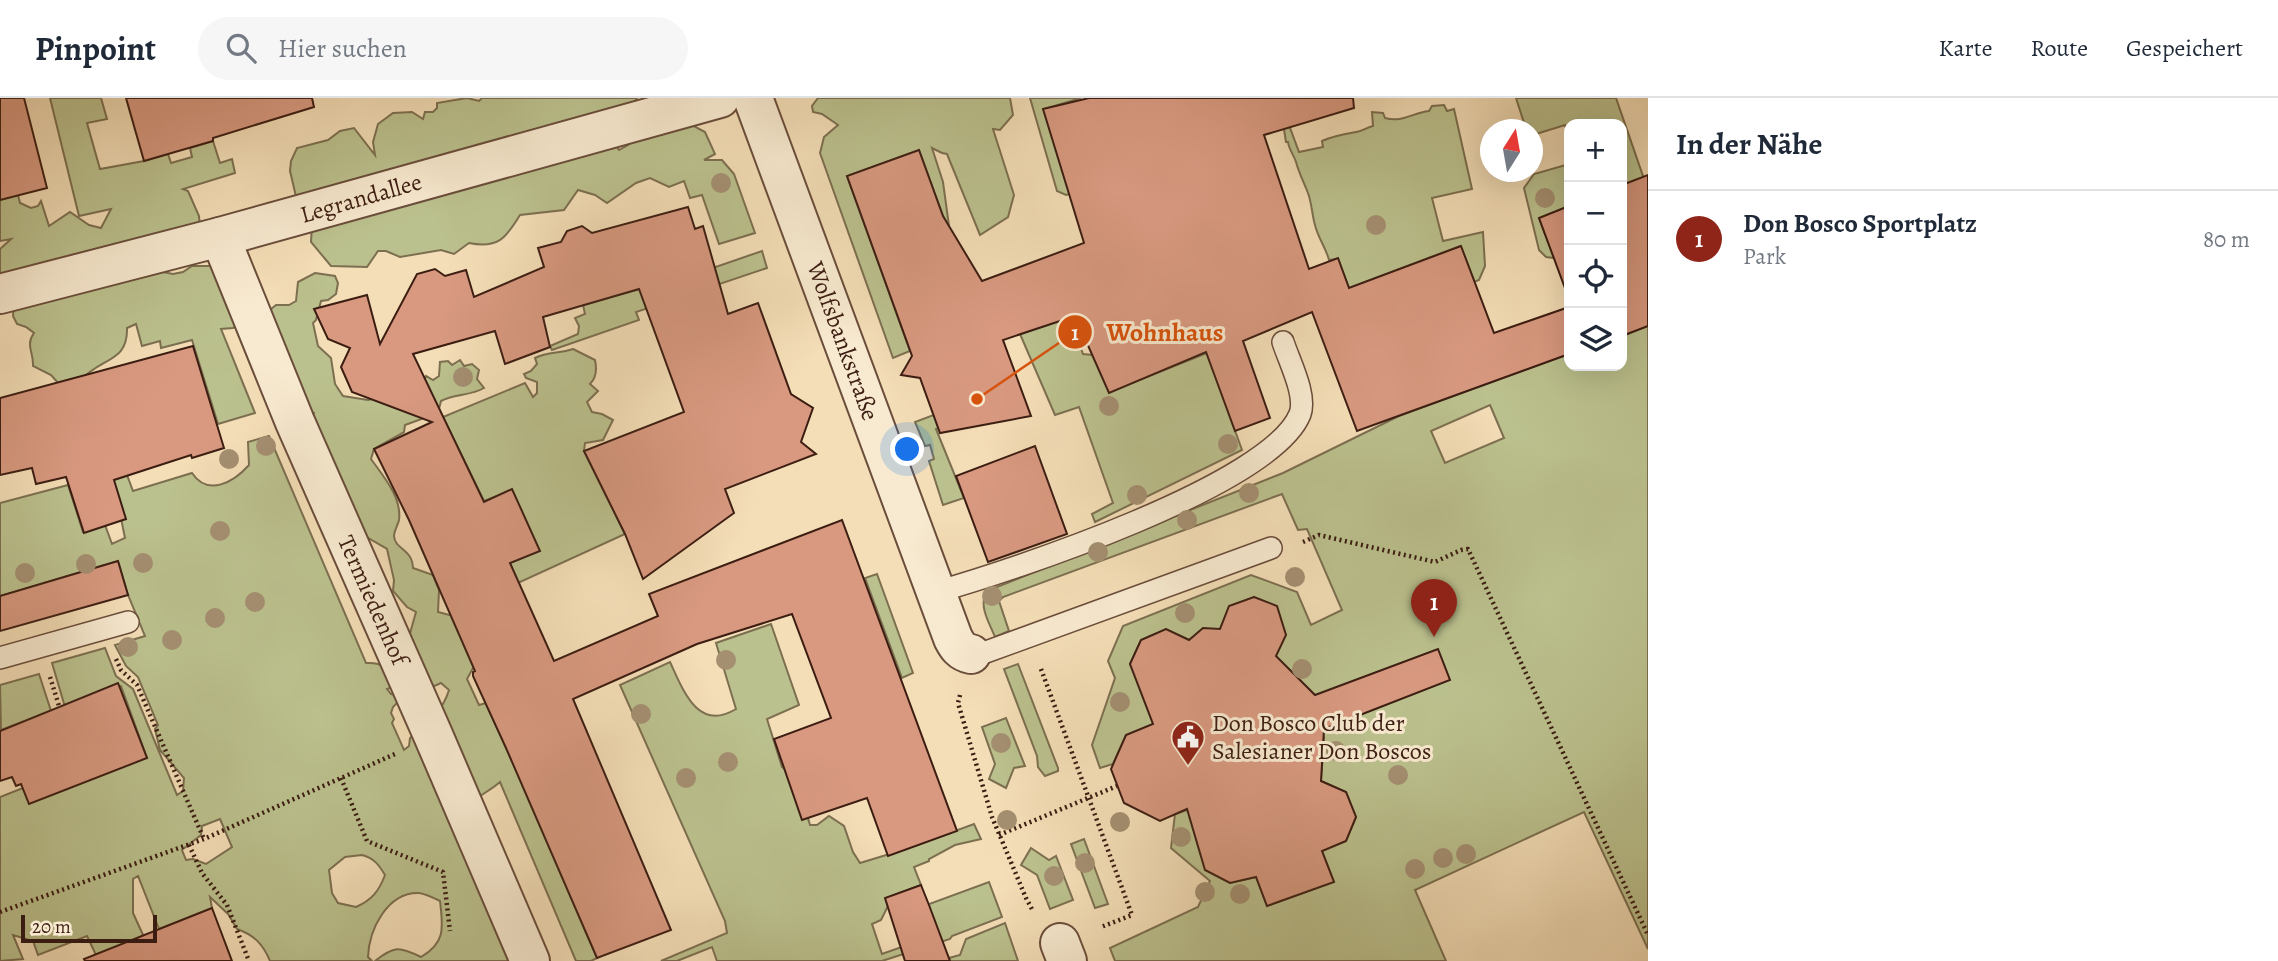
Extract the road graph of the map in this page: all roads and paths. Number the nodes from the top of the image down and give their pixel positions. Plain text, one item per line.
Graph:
1 (720, 98) edge
2 (753, 98) edge
3 (220, 237) junction
4 (0, 293) edge
5 (1283, 342) dead end
6 (1271, 548) joint
7 (936, 592) junction
8 (128, 621) dead end
9 (103, 628) junction
10 (1029, 637) junction
11 (971, 654) junction
12 (0, 658) edge
13 (433, 734) junction
14 (341, 778) junction
15 (1117, 786) dead end
16 (1088, 797) junction
17 (999, 835) junction
18 (204, 839) junction
19 (189, 845) junction
20 (0, 912) edge
21 (450, 931) dead end
22 (1648, 935) edge
23 (1063, 952) edge
24 (248, 961) edge
25 (530, 961) edge

1 - 3 street, Legrandallee
2 - 7 street, Wolfsbankstraße
3 - 4 street, Legrandallee
3 - 13 street, Termiedenhof
5 - 7 lane
6 - 10 lane
6 - 22 path
7 - 11 street, Wolfsbankstraße
8 - 9 lane
9 - 12 lane
9 - 18 path
10 - 11 lane
10 - 16 path
11 - 17 path
13 - 14 path
13 - 25 street, Termiedenhof
14 - 18 path
14 - 21 path
15 - 16 path
16 - 17 path
16 - 23 path
17 - 23 path
18 - 19 path
19 - 20 path
19 - 24 path

